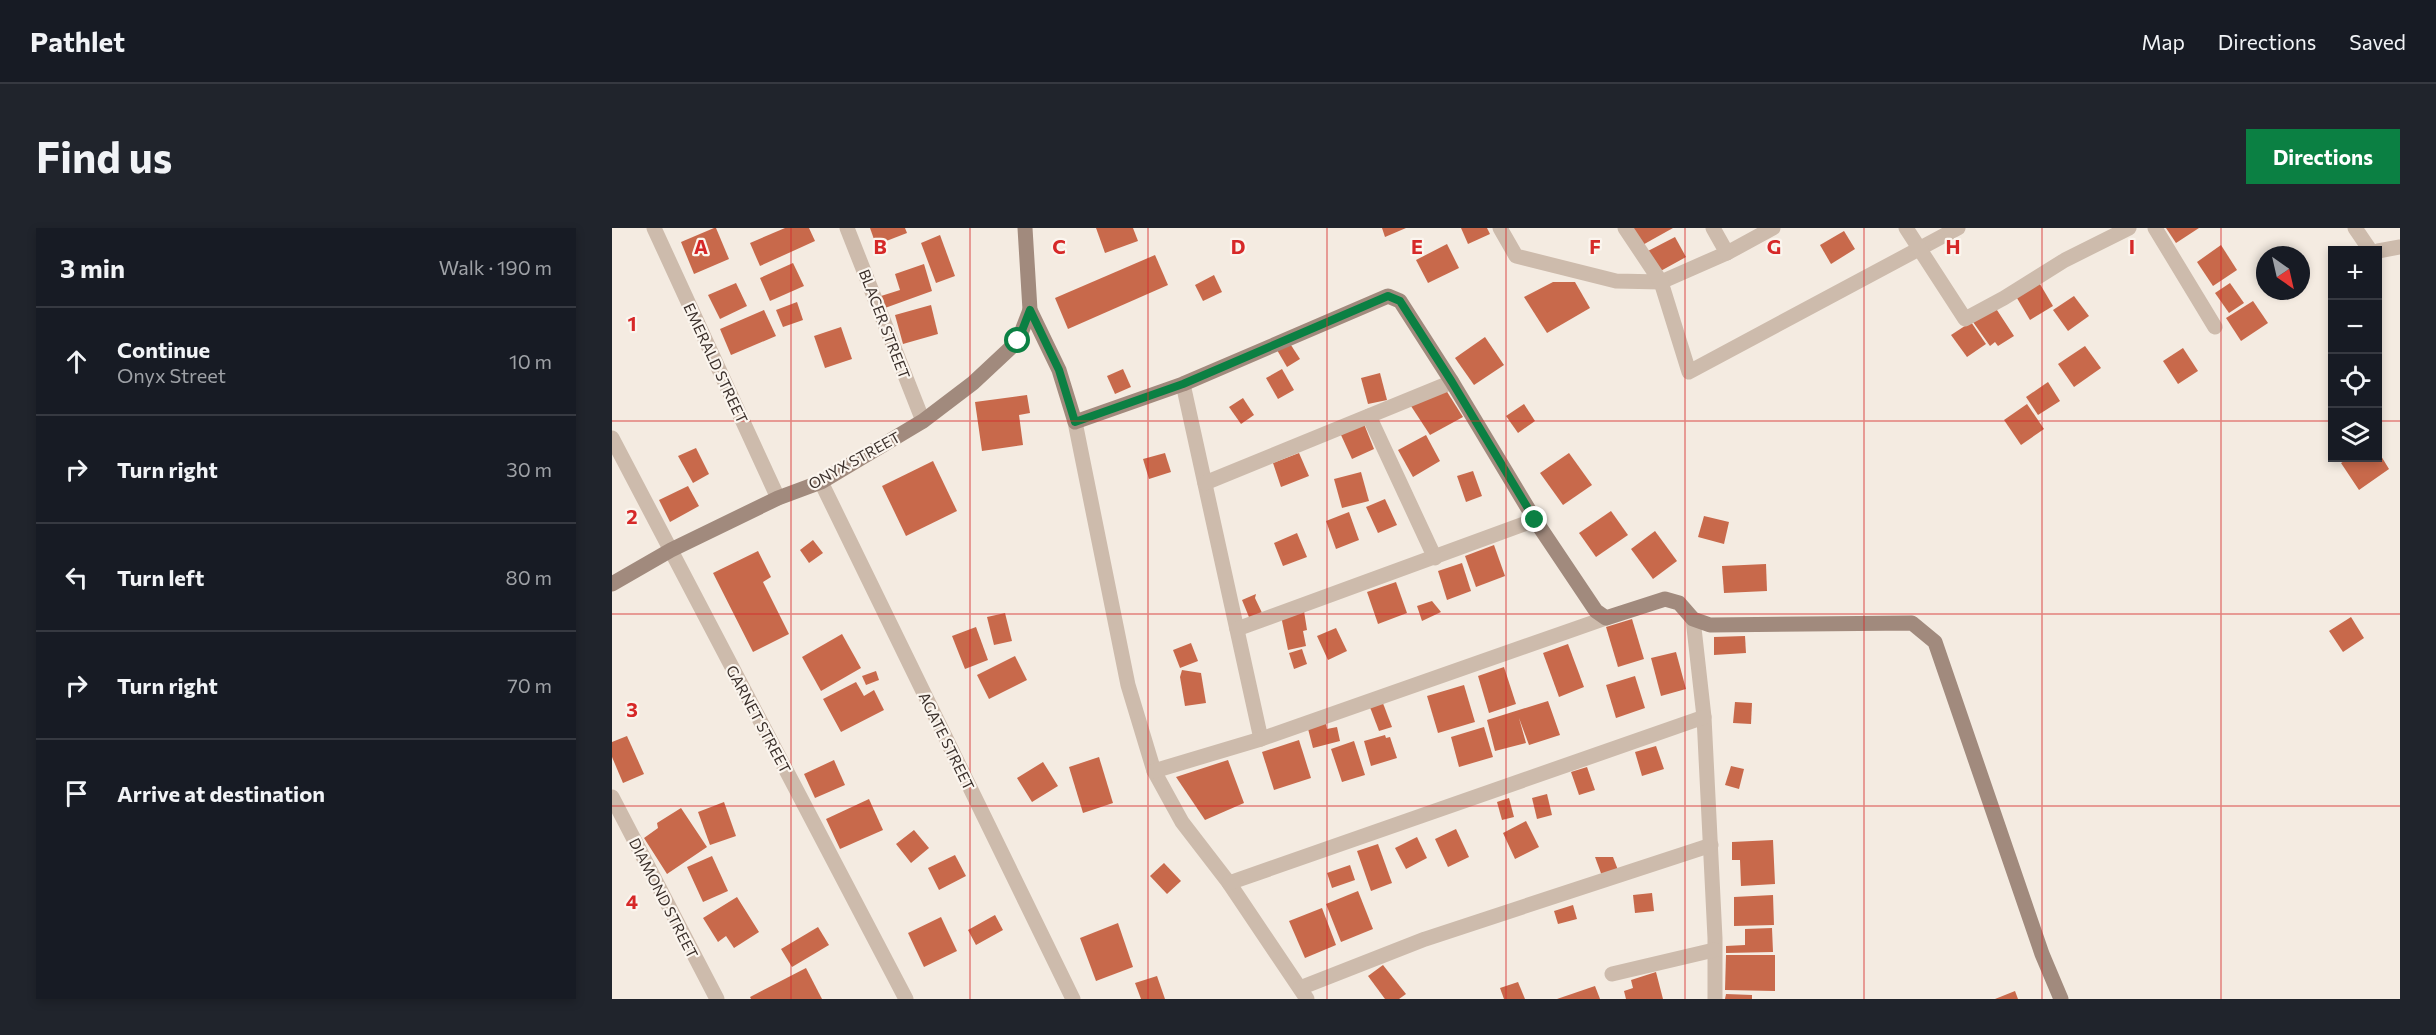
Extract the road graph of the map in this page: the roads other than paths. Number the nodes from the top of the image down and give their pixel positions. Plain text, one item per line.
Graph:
1 (654, 228) edge
2 (847, 228) edge
3 (1025, 228) edge
4 (1500, 228) edge
5 (1625, 228) edge
6 (1713, 228) edge
7 (1773, 228) edge
8 (1906, 228) edge
9 (1958, 228) edge
10 (2128, 228) edge
11 (2155, 228) edge
12 (2355, 228) edge
13 (2367, 246) edge
14 (2400, 247) edge
15 (1918, 250) junction
16 (2382, 250) edge
17 (1727, 253) junction
18 (1661, 282) junction
19 (1030, 310) junction
20 (2215, 327) dead end
21 (1452, 382) junction
22 (1183, 384) junction
23 (1369, 416) junction
24 (923, 421) junction
25 (1075, 422) junction
26 (612, 438) edge
27 (821, 482) junction
28 (1205, 483) junction
29 (778, 498) junction
30 (1535, 520) junction
31 (671, 550) junction
32 (1435, 558) junction
33 (612, 584) edge
34 (1606, 618) junction
35 (1693, 619) junction
36 (1237, 629) junction
37 (1704, 717) junction
38 (1262, 739) junction
39 (1154, 771) junction
40 (612, 797) edge
41 (1711, 845) junction
42 (1229, 883) junction
43 (1714, 950) junction
44 (1612, 974) dead end
45 (1304, 994) edge
46 (717, 999) edge
47 (906, 999) edge
48 (1073, 999) edge
49 (1715, 999) edge
50 (2061, 999) edge

1 - 29 street, EMERALD STREET
2 - 24 street, BLACER STREET
3 - 19 street
4 - 18 street
5 - 18 street
6 - 17 street
7 - 17 street
8 - 15 street
9 - 15 street
10 - 15 street
11 - 20 street
12 - 13 street
14 - 16 street
15 - 18 street
17 - 18 street
19 - 24 street, ONYX STREET
19 - 25 street
21 - 22 street
21 - 23 street
21 - 30 street
22 - 25 street
22 - 28 street
23 - 28 street
23 - 32 street
24 - 27 street, ONYX STREET
25 - 39 street
26 - 31 street, GARNET STREET
27 - 29 street, ONYX STREET
27 - 48 street, AGATE STREET
28 - 36 street
29 - 31 street, ONYX STREET
30 - 32 street
30 - 34 street
31 - 33 street, ONYX STREET
31 - 47 street, GARNET STREET
32 - 36 street
34 - 35 street
34 - 38 street
35 - 37 street
35 - 50 street
36 - 38 street
37 - 41 street
37 - 42 street
38 - 39 street
39 - 42 street
40 - 46 street, DIAMOND STREET
41 - 43 street
41 - 45 street
42 - 45 street
43 - 44 street
43 - 49 street

